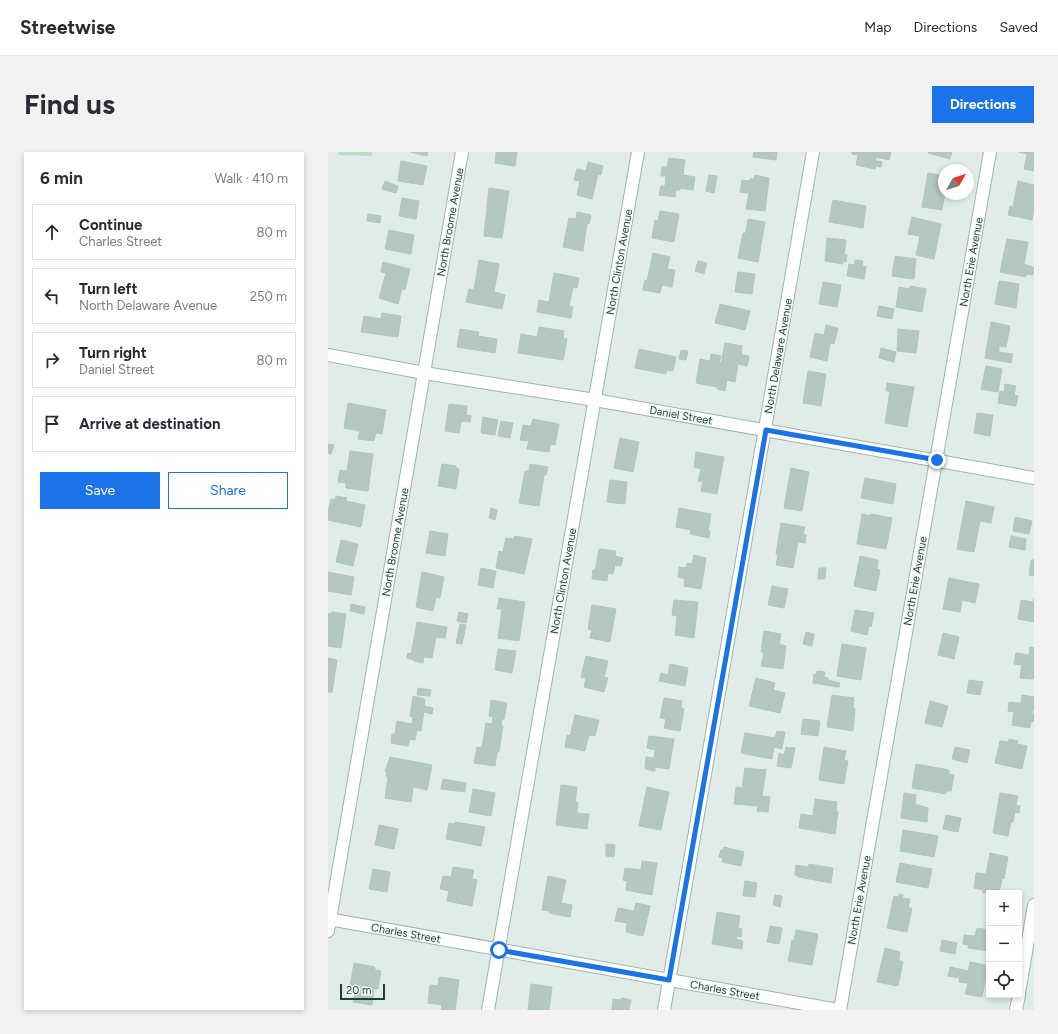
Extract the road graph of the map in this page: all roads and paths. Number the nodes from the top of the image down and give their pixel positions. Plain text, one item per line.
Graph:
1 (462, 152) edge
2 (638, 152) edge
3 (813, 152) edge
4 (990, 152) edge
5 (328, 355) edge
6 (424, 373) junction
7 (595, 400) junction
8 (766, 430) junction
9 (937, 460) junction
10 (1034, 478) edge
11 (1034, 905) edge
12 (329, 923) edge
13 (499, 950) junction
14 (1022, 976) edge
15 (669, 980) junction
16 (1018, 998) edge
17 (488, 1010) edge
18 (664, 1010) edge
19 (839, 1010) edge
20 (1016, 1010) edge

1 - 6 street, North Broome Avenue
2 - 7 street, North Clinton Avenue
3 - 8 street, North Delaware Avenue
4 - 9 street, North Erie Avenue
5 - 6 street, Daniel Street
6 - 7 street, Daniel Street
6 - 12 street, North Broome Avenue
7 - 8 street, Daniel Street
7 - 13 street, North Clinton Avenue
8 - 9 street, Daniel Street
8 - 15 street, North Delaware Avenue
9 - 10 street, Daniel Street
9 - 19 street, North Erie Avenue
11 - 14 street
12 - 13 street, Charles Street
13 - 15 street, Charles Street
13 - 17 street, North Clinton Avenue
15 - 18 street, North Delaware Avenue
15 - 19 street, Charles Street
16 - 20 street

